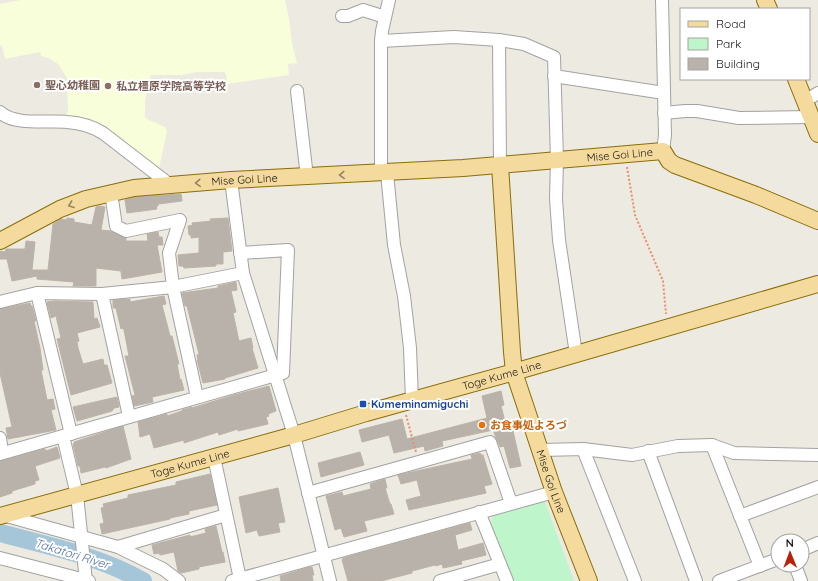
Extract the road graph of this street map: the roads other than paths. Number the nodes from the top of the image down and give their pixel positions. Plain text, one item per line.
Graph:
1 (388, 0) edge
2 (662, 0) edge
3 (362, 5) edge
4 (342, 16) dead end
5 (385, 17) junction
6 (499, 40) junction
7 (381, 41) junction
8 (554, 76) junction
9 (797, 80) edge
10 (297, 91) dead end
11 (664, 93) junction
12 (811, 97) edge
13 (0, 112) edge
14 (664, 114) junction
15 (811, 118) junction
16 (818, 134) edge
17 (663, 151) junction
18 (557, 160) junction
19 (500, 165) junction
20 (384, 173) junction
21 (307, 177) junction
22 (231, 180) junction
23 (169, 184) junction
24 (111, 193) junction
25 (818, 221) edge
26 (0, 241) edge
27 (240, 253) junction
28 (243, 273) junction
29 (818, 284) edge
30 (173, 287) junction
31 (37, 293) junction
32 (102, 294) junction
33 (0, 302) edge
34 (576, 354) junction
35 (514, 372) junction
36 (275, 375) junction
37 (197, 397) junction
38 (407, 401) junction
39 (129, 416) junction
40 (67, 435) junction
41 (294, 435) junction
42 (0, 438) edge
43 (712, 446) junction
44 (583, 449) junction
45 (541, 450) junction
46 (648, 451) junction
47 (1, 454) edge
48 (818, 455) edge
49 (214, 457) junction
50 (818, 486) edge
51 (554, 492) junction
52 (308, 493) junction
53 (77, 495) junction
54 (511, 503) junction
55 (479, 512) junction
56 (1, 515) edge
57 (226, 515) junction
58 (740, 516) junction
59 (82, 539) junction
60 (118, 547) junction
61 (323, 555) junction
62 (0, 558) edge
63 (770, 562) edge
64 (500, 564) junction
65 (760, 566) junction
66 (267, 576) edge
67 (86, 579) edge
68 (236, 580) edge
69 (179, 581) edge
70 (330, 581) edge
71 (440, 581) edge
72 (507, 581) edge
73 (589, 581) edge
74 (634, 581) edge
75 (696, 581) edge
76 (719, 581) edge

1 - 5 street
2 - 11 street
3 - 4 street
3 - 5 street
5 - 7 street
6 - 7 street
6 - 8 street
6 - 19 street
7 - 20 street
8 - 11 street
8 - 18 street
9 - 12 main road
10 - 21 street
11 - 14 street
12 - 15 main road
13 - 23 street
14 - 15 street
14 - 17 street
15 - 16 main road
17 - 18 main road, Mise Goi Line
17 - 25 main road, Mise Goi Line
18 - 19 main road, Mise Goi Line
18 - 34 street
19 - 20 main road, Mise Goi Line
19 - 35 main road, Mise Goi Line
20 -> 21 main road, Mise Goi Line
20 - 38 street
21 - 22 main road, Mise Goi Line
22 -> 23 main road, Mise Goi Line
22 - 27 street
23 - 24 main road, Mise Goi Line
24 -> 26 main road, Mise Goi Line
24 - 30 street
27 - 28 street
27 - 36 street
28 - 30 street
28 - 36 street
29 - 34 main road, Toge Kume Line
30 - 32 street
30 - 37 street
31 - 32 street
31 - 33 street
31 - 40 street
32 - 39 street
34 - 35 main road, Toge Kume Line
35 - 38 main road, Toge Kume Line
35 - 45 main road, Mise Goi Line
36 - 37 street
36 - 41 street
37 - 39 street
38 - 41 main road, Toge Kume Line
39 - 40 street
40 - 47 street
40 - 53 street
41 - 49 main road, Toge Kume Line
41 - 52 street
42 - 47 street
43 - 46 street
43 - 48 street
43 - 58 street
44 - 45 street
44 - 46 street
44 - 74 street
45 - 51 main road, Mise Goi Line
46 - 75 street
49 - 53 main road, Toge Kume Line
49 - 57 street
50 - 58 street
51 - 54 street
51 - 73 main road, Mise Goi Line
52 - 54 street
52 - 61 street
53 - 56 main road, Toge Kume Line
53 - 59 street
54 - 55 street
55 - 61 street
55 - 64 street
56 - 59 street
57 - 60 street
57 - 68 street
58 - 65 street
59 - 60 street
59 - 67 street
60 - 69 street
61 - 66 street
61 - 70 street
62 - 67 street
63 - 65 street
64 - 71 street
64 - 72 street
65 - 76 street
66 - 68 street

